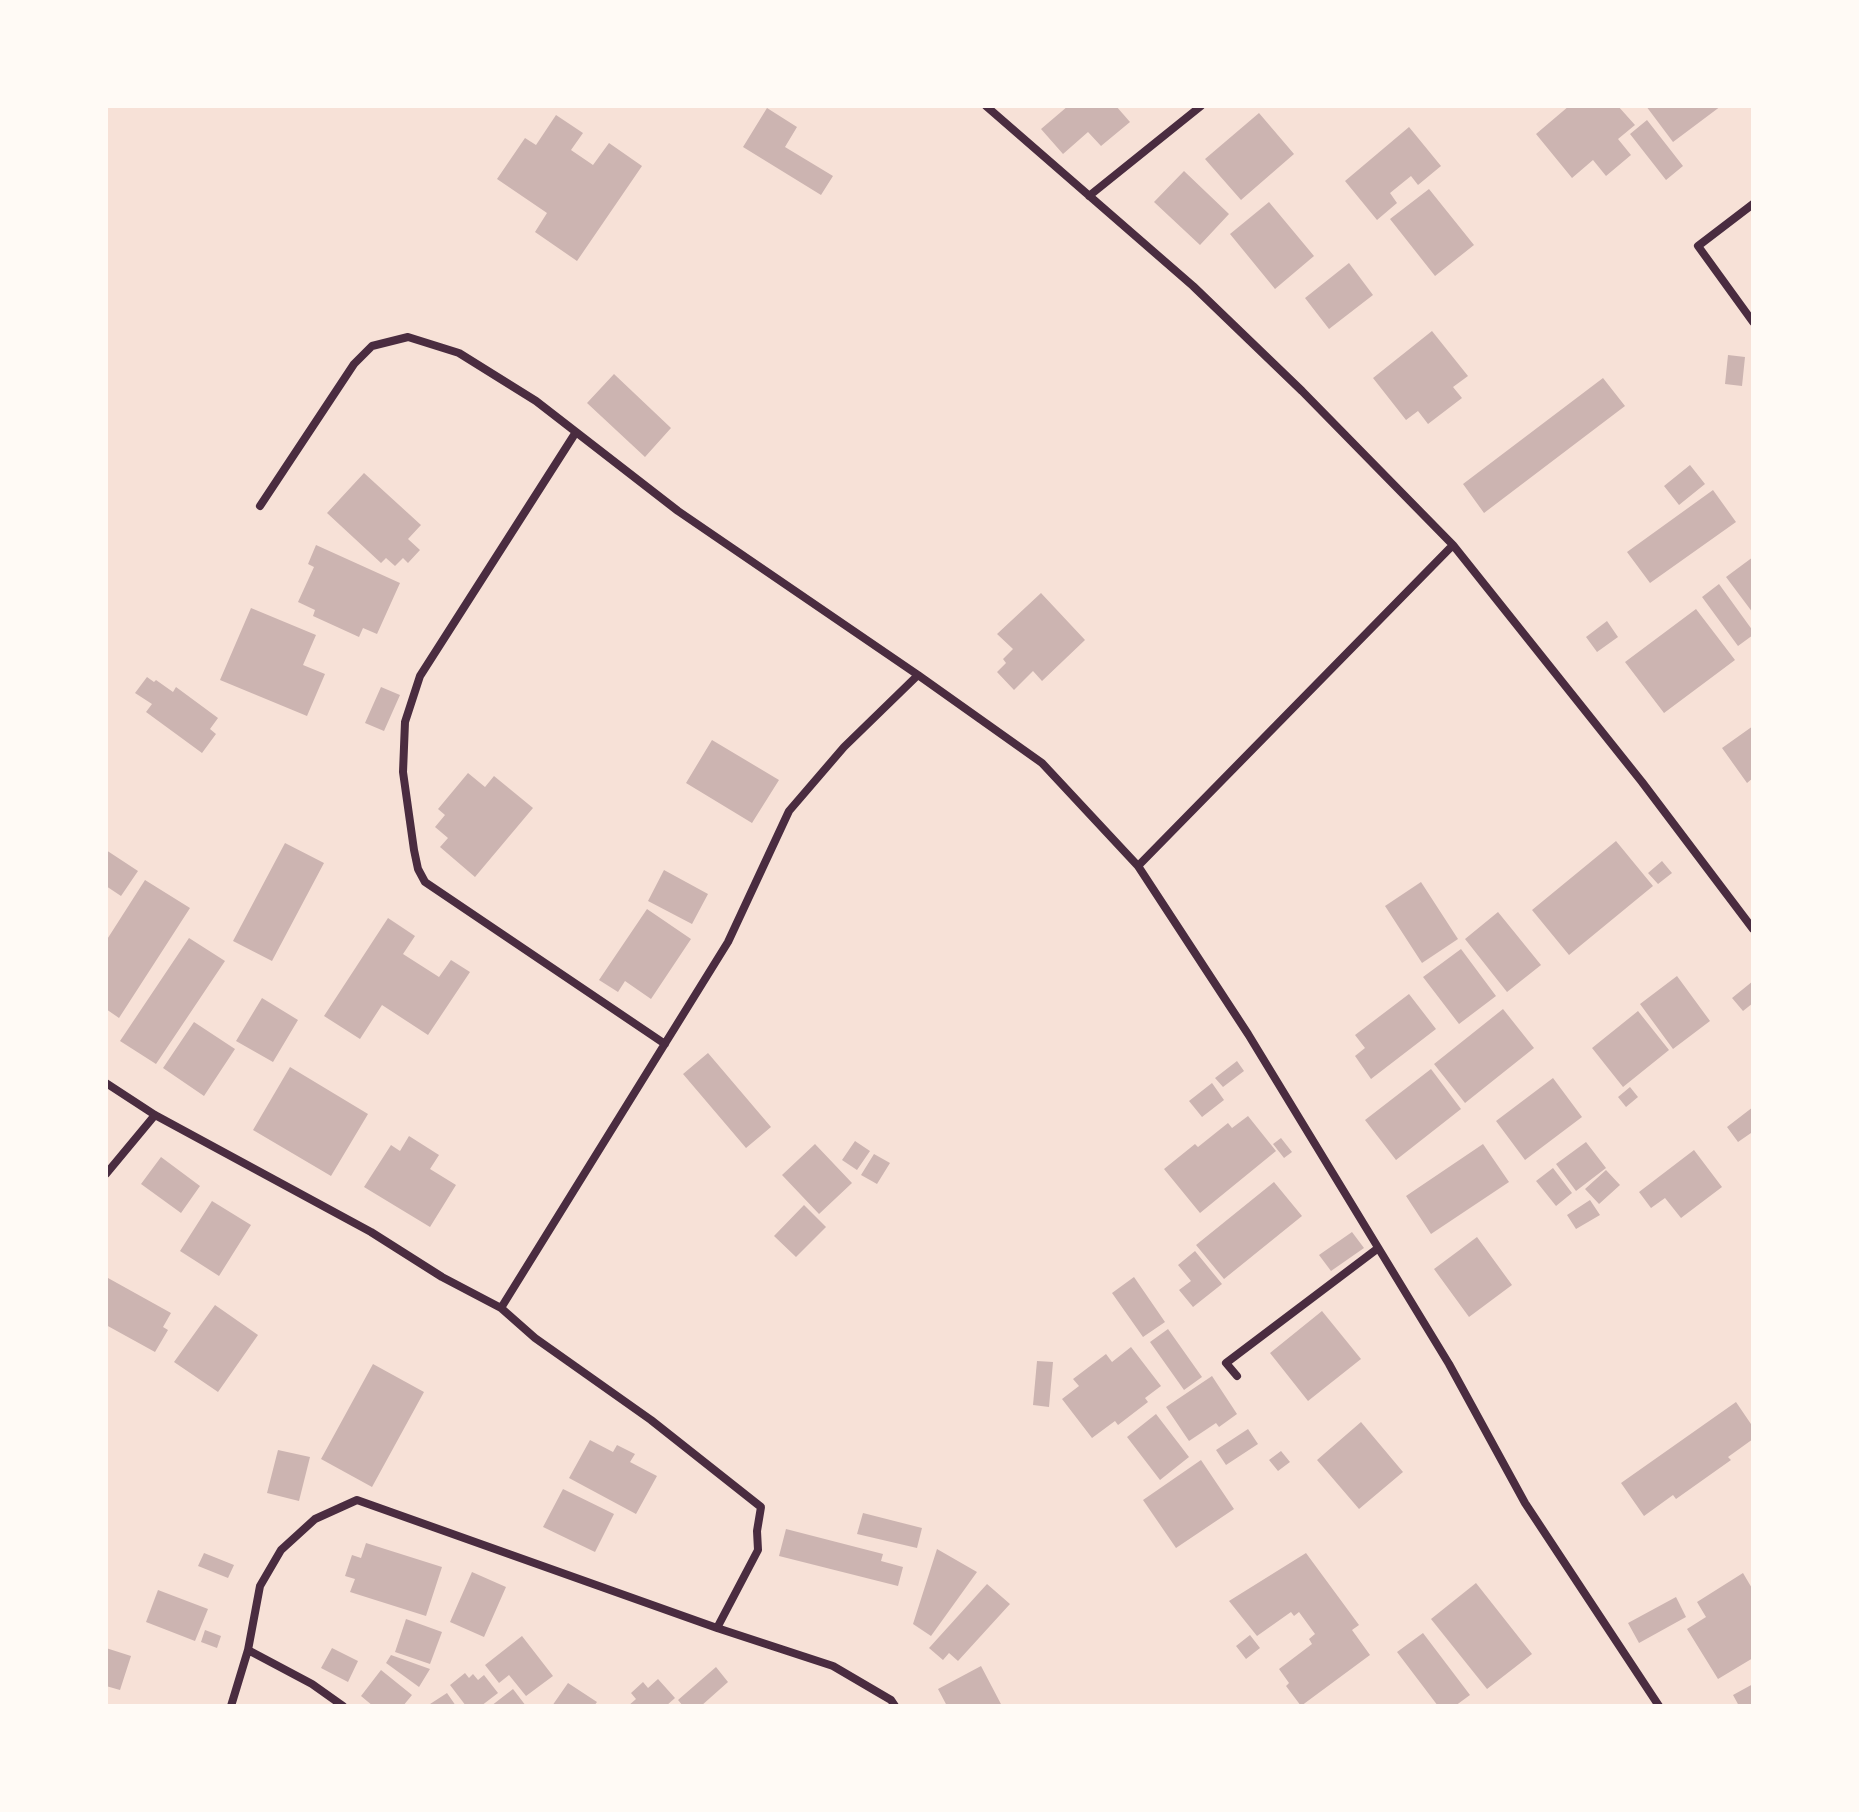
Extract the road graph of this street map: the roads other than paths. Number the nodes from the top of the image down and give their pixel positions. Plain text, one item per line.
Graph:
1 (986, 106) edge
2 (1201, 106) edge
3 (1089, 196) junction
4 (1753, 204) edge
5 (1753, 322) edge
6 (576, 432) junction
7 (260, 506) dead end
8 (1453, 545) junction
9 (918, 675) junction
10 (1138, 866) junction
11 (1753, 929) edge
12 (665, 1044) junction
13 (106, 1083) edge
14 (155, 1115) junction
15 (106, 1174) edge
16 (1377, 1249) junction
17 (501, 1308) junction
18 (1237, 1376) dead end
19 (717, 1628) junction
20 (248, 1650) junction
21 (231, 1706) edge
22 (343, 1706) edge
23 (895, 1706) edge
24 (1659, 1706) edge

1 - 3 street
2 - 3 street
3 - 8 street
4 - 5 street
6 - 7 street
6 - 9 street
6 - 12 street
8 - 10 street
8 - 11 street
9 - 10 street
9 - 12 street
10 - 16 street
12 - 17 street
13 - 14 street
14 - 15 street
14 - 17 street
16 - 18 street
16 - 24 street
17 - 19 street
19 - 20 street
19 - 23 street
20 - 21 street
20 - 22 street

